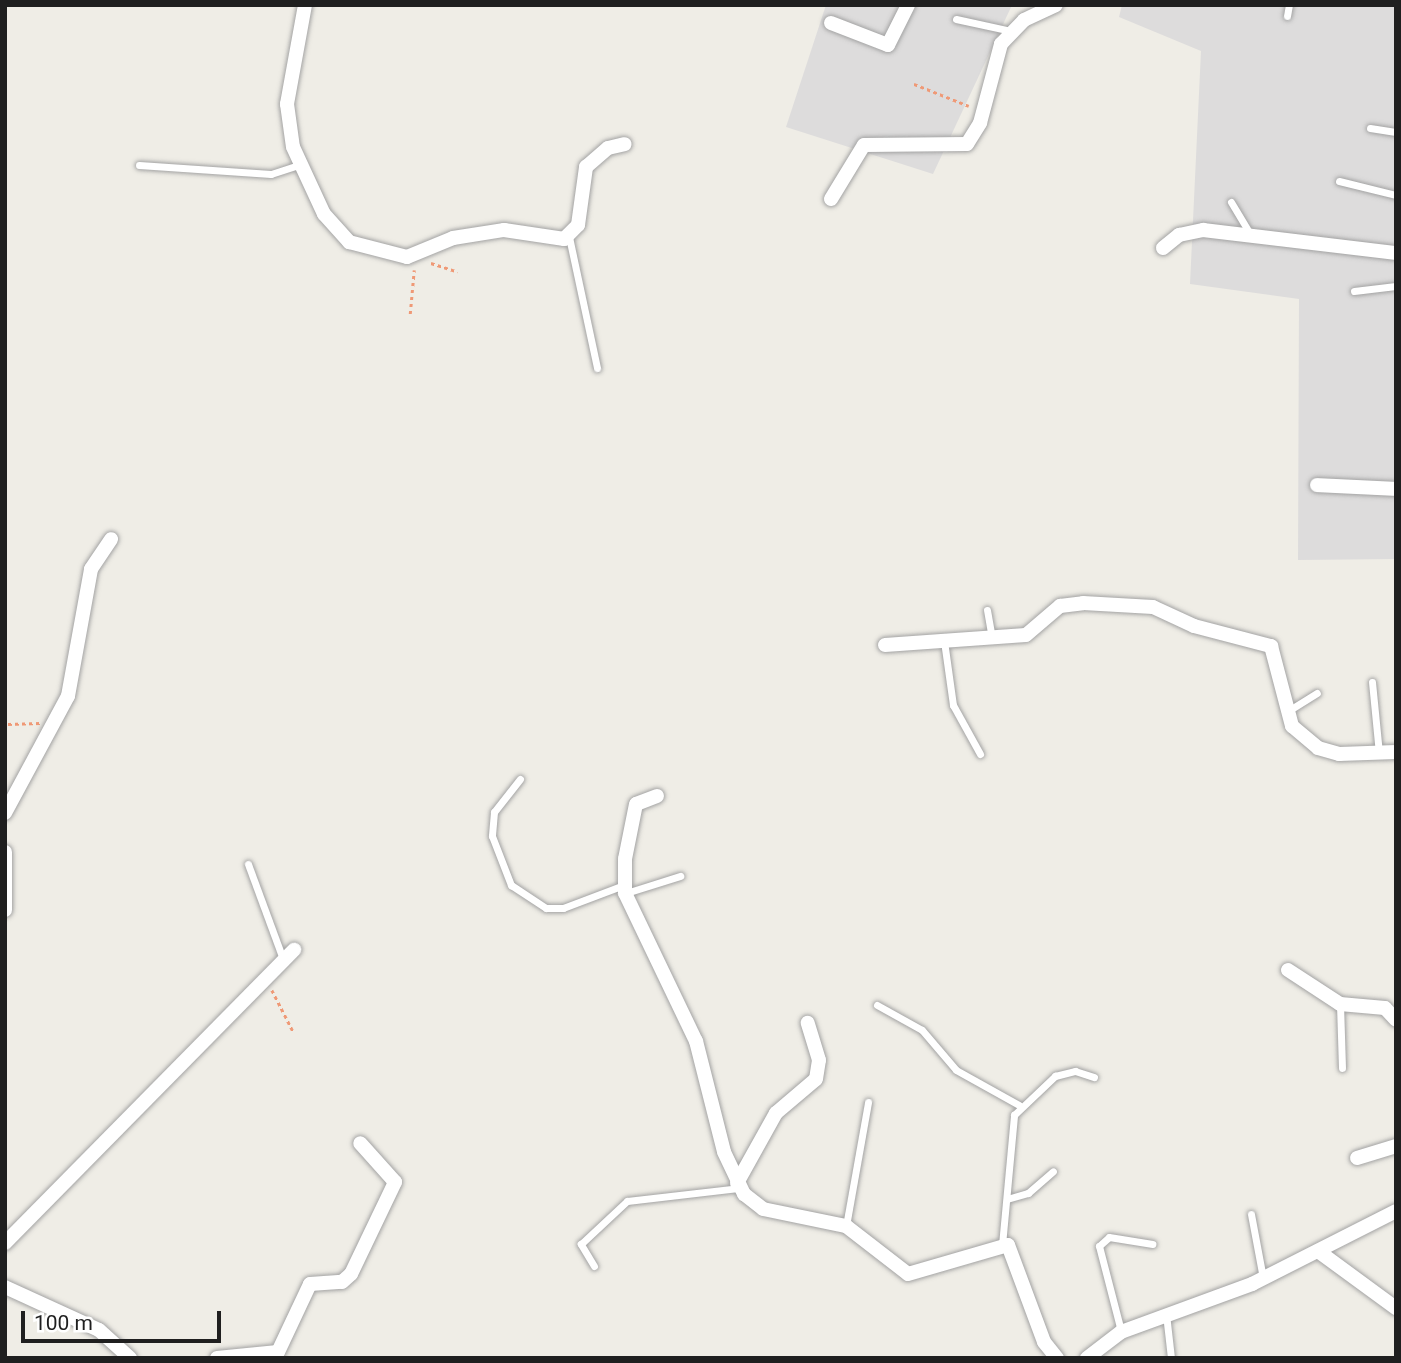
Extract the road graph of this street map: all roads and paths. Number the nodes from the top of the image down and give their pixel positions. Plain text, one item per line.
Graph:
1 (305, 5) edge
2 (908, 5) edge
3 (1056, 5) edge
4 (1289, 5) edge
5 (1287, 16) dead end
6 (956, 19) dead end
7 (831, 23) dead end
8 (1011, 31) junction
9 (914, 84) dead end
10 (982, 112) junction
11 (1370, 128) dead end
12 (1396, 132) edge
13 (625, 144) dead end
14 (139, 165) dead end
15 (299, 165) junction
16 (1339, 181) dead end
17 (1396, 195) edge
18 (831, 199) dead end
19 (1231, 202) dead end
20 (569, 237) junction
21 (1253, 238) junction
22 (1163, 248) dead end
23 (1395, 254) edge
24 (407, 256) junction
25 (458, 272) dead end
26 (1396, 286) edge
27 (1354, 291) dead end
28 (410, 314) dead end
29 (597, 368) dead end
30 (1317, 485) dead end
31 (1396, 489) edge
32 (111, 539) dead end
33 (987, 610) dead end
34 (992, 638) junction
35 (944, 641) junction
36 (885, 645) dead end
37 (1372, 682) dead end
38 (1317, 693) dead end
39 (1287, 712) junction
40 (56, 722) junction
41 (8, 724) dead end
42 (1396, 752) edge
43 (980, 754) dead end
44 (1379, 754) junction
45 (520, 779) dead end
46 (657, 796) dead end
47 (5, 813) edge
48 (5, 852) edge
49 (248, 864) dead end
50 (680, 876) dead end
51 (625, 889) junction
52 (5, 910) edge
53 (289, 955) joint
54 (1288, 970) dead end
55 (264, 975) junction
56 (1340, 1004) junction
57 (877, 1005) dead end
58 (1396, 1020) edge
59 (808, 1023) dead end
60 (293, 1031) dead end
61 (1342, 1068) dead end
62 (1094, 1077) dead end
63 (869, 1102) dead end
64 (1019, 1105) junction
65 (360, 1143) dead end
66 (1396, 1146) edge
67 (1357, 1158) dead end
68 (1053, 1171) dead end
69 (739, 1185) junction
70 (1007, 1199) junction
71 (1396, 1211) edge
72 (1251, 1214) dead end
73 (846, 1226) junction
74 (5, 1243) edge
75 (1152, 1244) dead end
76 (1002, 1245) junction
77 (1318, 1251) junction
78 (594, 1266) dead end
79 (1263, 1279) junction
80 (5, 1287) edge
81 (1396, 1308) edge
82 (1166, 1314) junction
83 (1121, 1332) junction
84 (1092, 1356) edge
85 (130, 1358) edge
86 (217, 1358) edge
87 (1057, 1358) edge
88 (1171, 1358) edge

1 - 15 street
2 - 7 street
3 - 8 street
4 - 5 lane
6 - 8 lane
8 - 10 street
9 - 10 path
10 - 18 street
11 - 12 lane
13 - 20 street
14 - 15 lane
15 - 24 street
16 - 17 lane
19 - 21 lane
20 - 24 street
20 - 29 lane
21 - 22 street
21 - 23 street
24 - 25 path
24 - 28 path
26 - 27 lane
30 - 31 street
32 - 40 street
33 - 34 lane
34 - 35 street
34 - 39 street
35 - 36 street
35 - 43 lane
37 - 44 lane
38 - 39 lane
39 - 44 street
40 - 41 path
40 - 47 street
42 - 44 street
45 - 51 lane
46 - 51 street
48 - 52 street
49 - 53 lane
50 - 51 lane
51 - 69 street
53 - 55 street
54 - 56 street
55 - 60 path
55 - 74 street
56 - 58 street
56 - 61 lane
57 - 64 lane
59 - 69 street
62 - 64 lane
63 - 73 lane
64 - 70 lane
65 - 86 street
66 - 67 street
68 - 70 lane
69 - 73 street
69 - 78 lane
70 - 76 lane
71 - 77 street
72 - 79 lane
73 - 76 street
75 - 83 lane
76 - 87 street
77 - 79 street
77 - 81 street
79 - 82 street
80 - 85 street
82 - 83 street
82 - 88 lane
83 - 84 street

